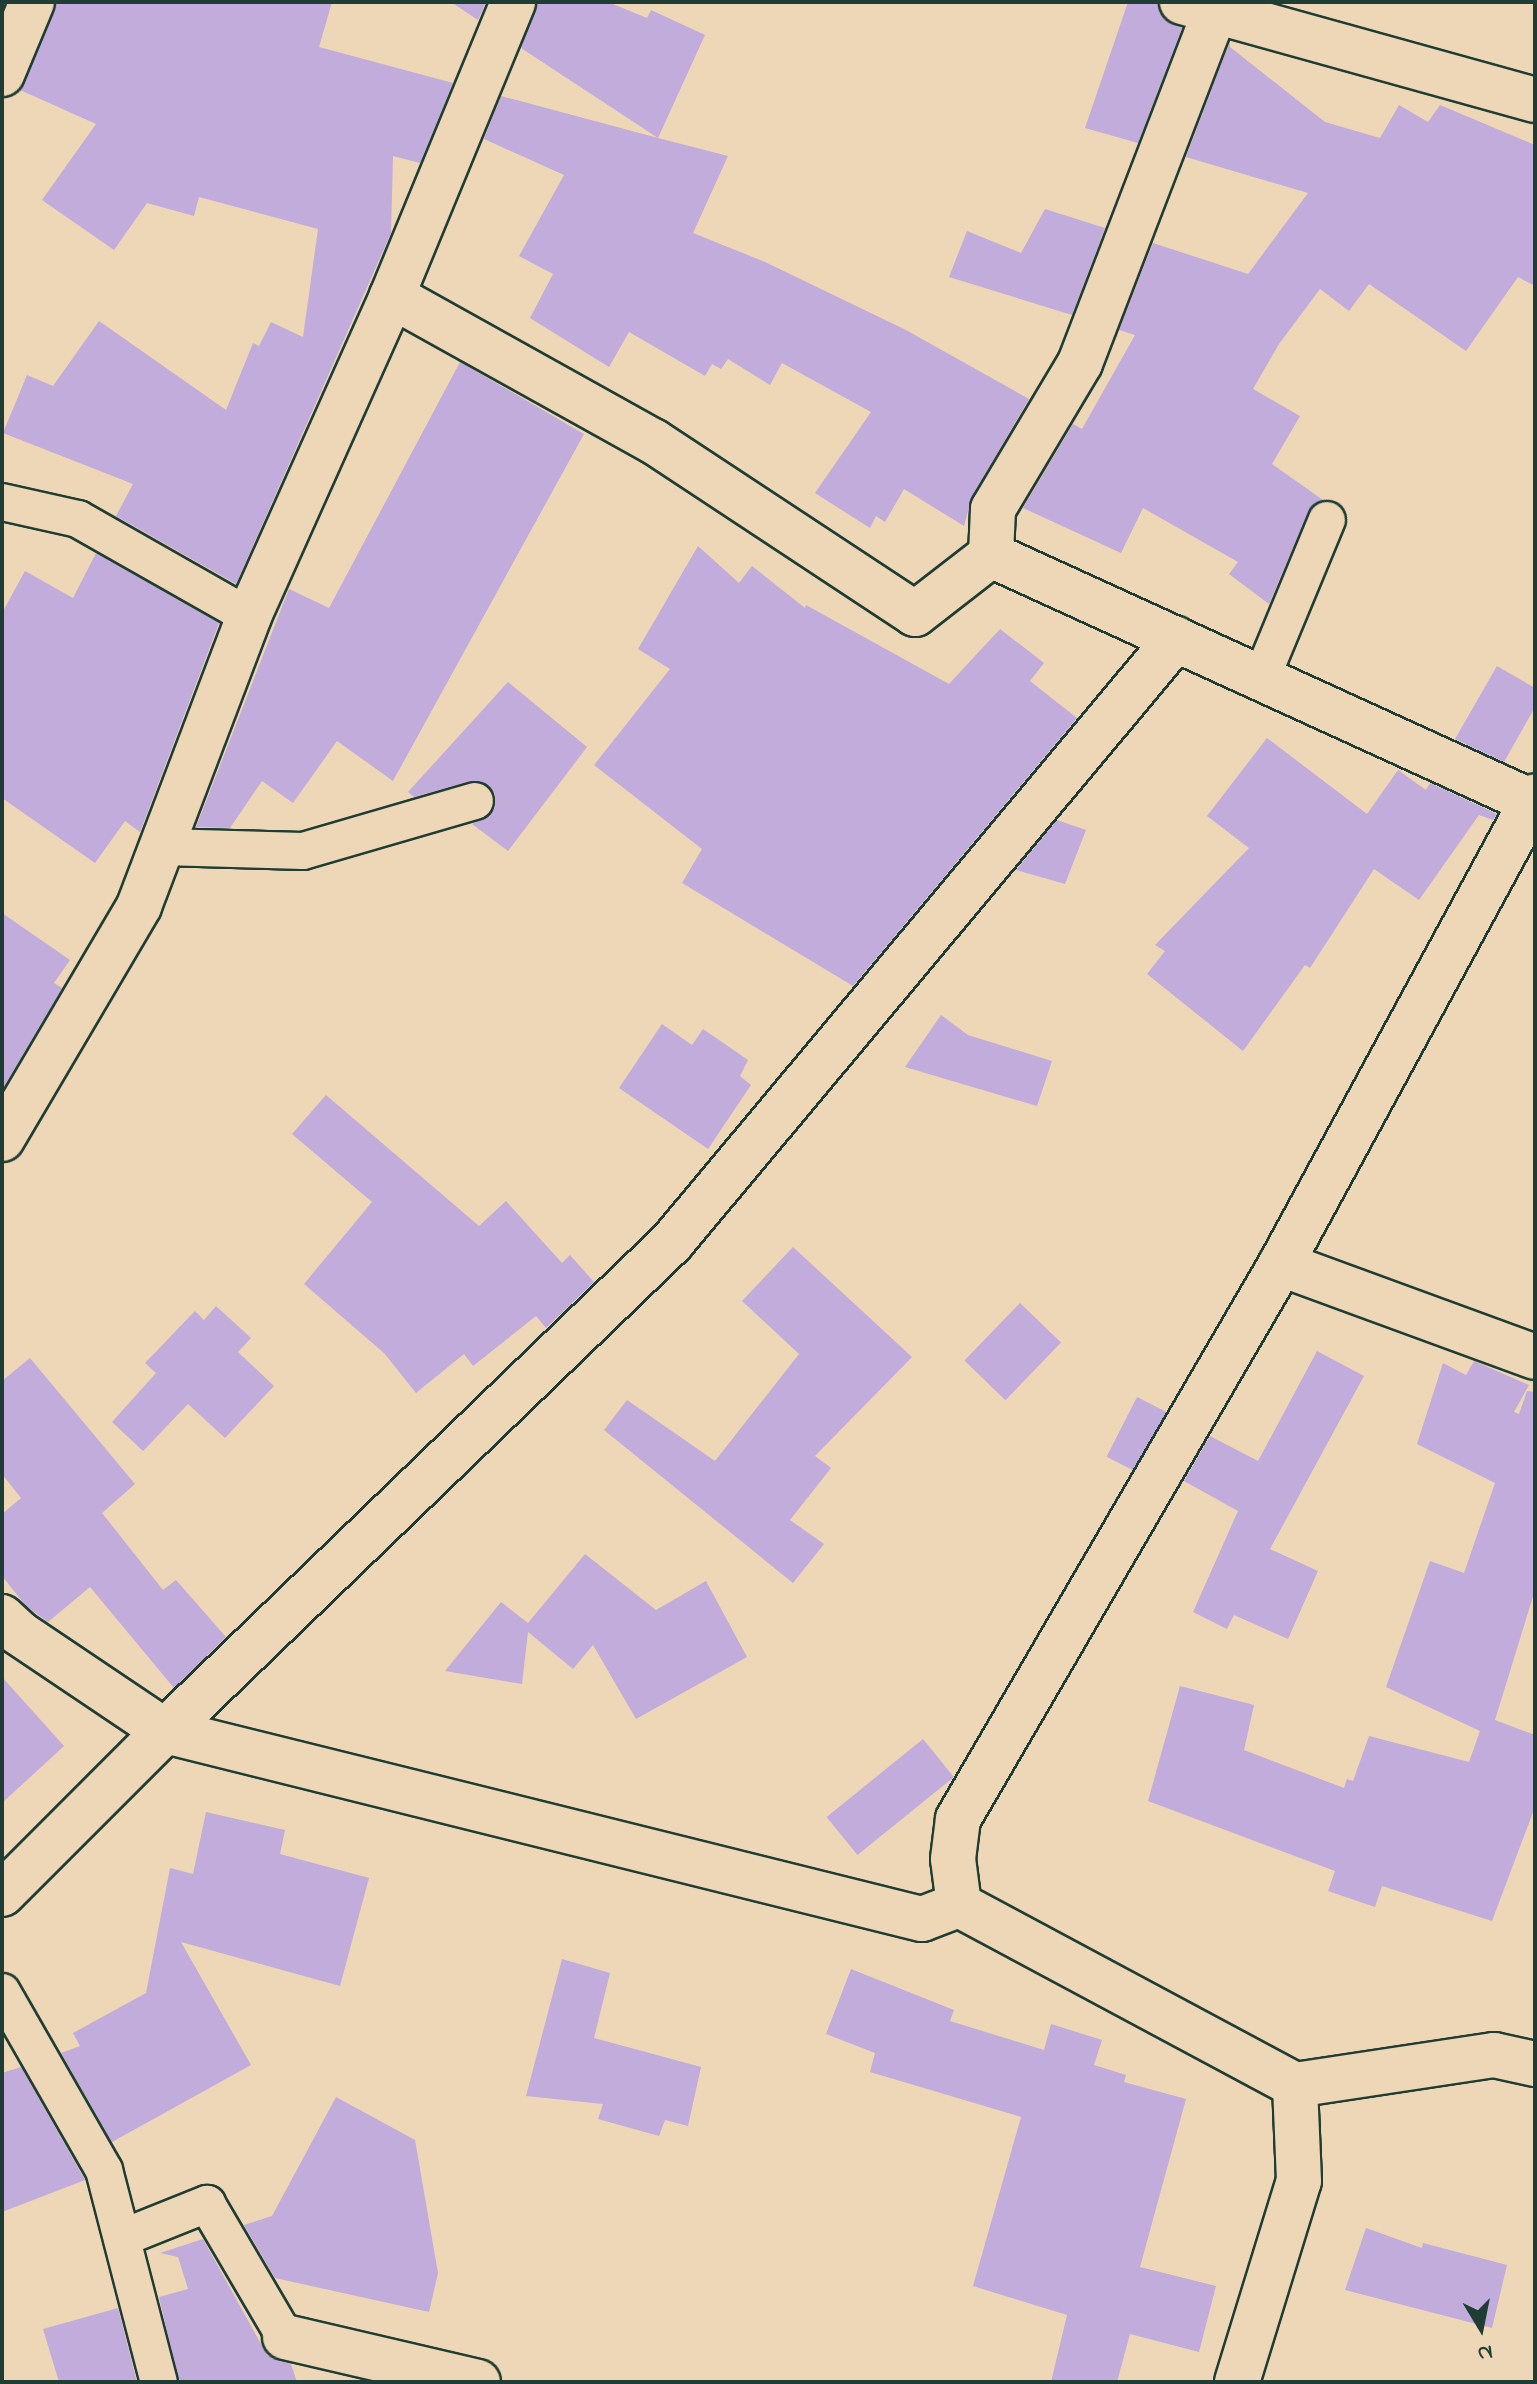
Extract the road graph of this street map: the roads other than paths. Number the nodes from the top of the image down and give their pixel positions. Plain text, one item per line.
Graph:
1 (32, 2) edge
2 (513, 2) edge
3 (1198, 6) edge
4 (2, 74) edge
5 (1535, 100) edge
6 (392, 296) junction
7 (2, 502) edge
8 (1327, 520) dead end
9 (991, 555) junction
10 (249, 616) junction
11 (1176, 639) junction
12 (1261, 679) junction
13 (1534, 799) edge
14 (475, 801) dead end
15 (163, 847) junction
16 (1520, 857) edge
17 (2, 1139) edge
18 (1281, 1264) junction
19 (1535, 1357) edge
20 (2, 1617) edge
21 (165, 1731) junction
22 (2, 1894) edge
23 (959, 1905) junction
24 (2, 1992) edge
25 (1535, 2064) edge
26 (1295, 2085) junction
27 (122, 2238) junction
28 (285, 2337) joint
29 (159, 2382) edge
30 (478, 2382) edge
31 (1237, 2382) edge

1 - 4 street
2 - 6 street
3 - 5 street
3 - 9 street
6 - 9 street
6 - 10 street
7 - 10 lane
8 - 12 lane
9 - 11 street
10 - 15 street
11 - 12 street
11 - 21 street
12 - 13 street
13 - 16 street
14 - 15 lane
15 - 17 street
16 - 18 street
18 - 19 street
18 - 23 street
20 - 21 street
21 - 22 street
21 - 23 street
23 - 26 street
24 - 27 lane
25 - 26 street
26 - 31 street
27 - 28 lane
27 - 29 lane
28 - 30 street

